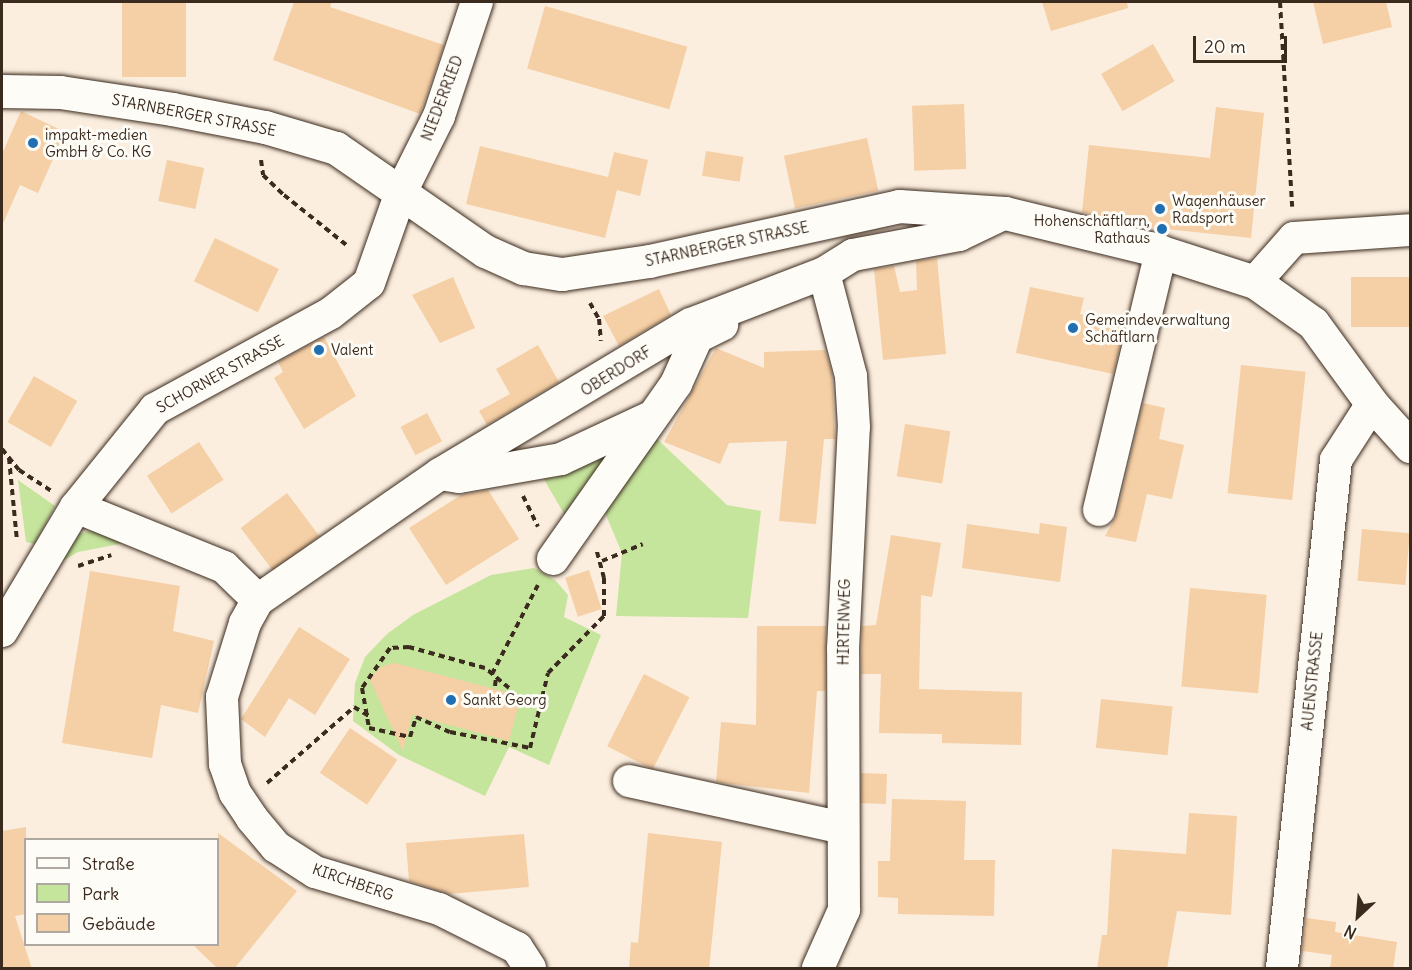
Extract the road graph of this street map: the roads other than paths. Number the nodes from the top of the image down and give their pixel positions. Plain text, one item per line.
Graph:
1 (477, 2) edge
2 (2, 91) edge
3 (401, 192) junction
4 (1005, 213) junction
5 (1410, 230) edge
6 (1161, 251) junction
7 (824, 273) junction
8 (1255, 282) junction
9 (757, 296) junction
10 (1372, 404) junction
11 (650, 417) junction
12 (1410, 446) edge
13 (440, 474) junction
14 (76, 507) junction
15 (1099, 510) dead end
16 (553, 559) road end
17 (258, 600) junction
18 (2, 631) edge
19 (629, 781) dead end
20 (843, 828) junction
21 (530, 969) edge
22 (818, 969) edge
23 (1282, 969) edge

1 - 3 street, NIEDERRIED
2 - 3 main road, STARNBERGER STRASSE
3 - 4 main road, STARNBERGER STRASSE
3 - 14 street, SCHORNER STRASSE
4 - 6 main road, STARNBERGER STRASSE
4 - 7 street, OBERDORF
5 - 8 street
6 - 8 main road, STARNBERGER STRASSE
6 - 15 street
7 - 9 street, OBERDORF
7 - 20 street, HIRTENWEG
8 - 10 main road, STARNBERGER STRASSE
9 - 11 street
9 - 13 street, OBERDORF
10 - 12 main road, STARNBERGER STRASSE
10 - 23 street, AUENSTRASSE
11 - 13 street
11 - 16 street
13 - 17 street, OBERDORF
14 - 17 street
14 - 18 street, SCHORNER STRASSE
17 - 21 street, KIRCHBERG
19 - 20 street
20 - 22 street, HIRTENWEG

